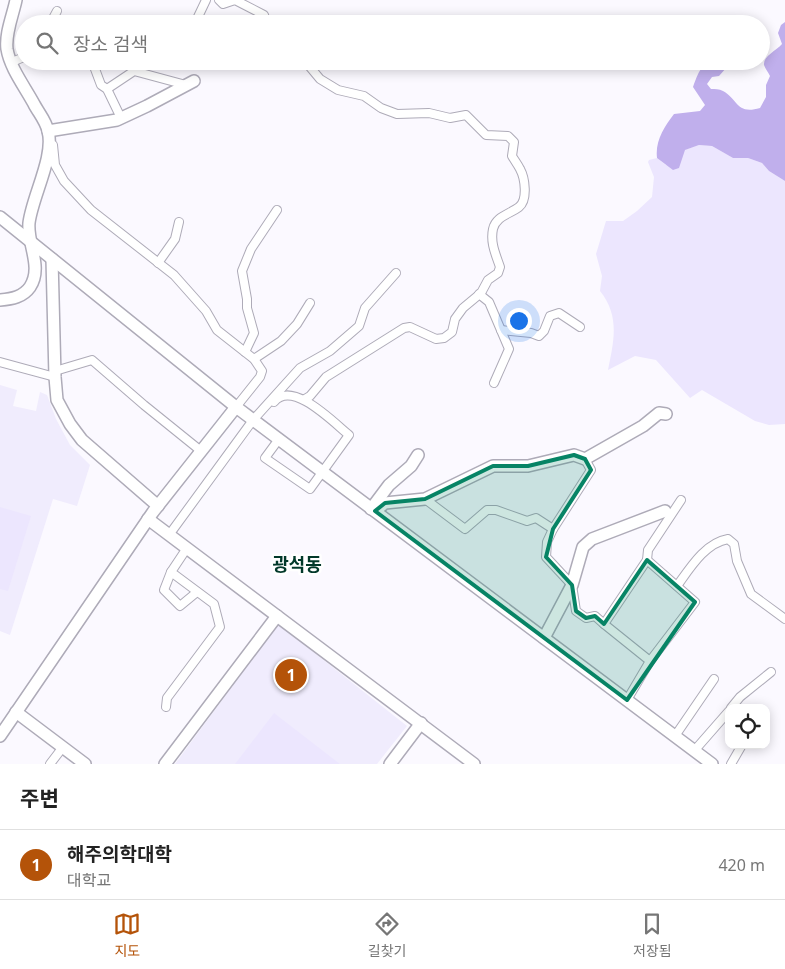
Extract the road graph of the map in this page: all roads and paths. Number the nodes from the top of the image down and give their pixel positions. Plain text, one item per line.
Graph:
1 (16, 0) edge
2 (206, 0) edge
3 (219, 0) edge
4 (57, 11) dead end
5 (55, 15) edge
6 (199, 15) edge
7 (264, 15) edge
8 (15, 61) edge
9 (12, 62) junction
10 (15, 67) edge
11 (16, 70) edge
12 (96, 70) edge
13 (312, 70) edge
14 (190, 83) joint
15 (107, 89) junction
16 (121, 118) junction
17 (50, 130) junction
18 (277, 210) dead end
19 (0, 217) edge
20 (179, 222) dead end
21 (29, 241) junction
22 (52, 259) junction
23 (158, 262) junction
24 (396, 274) dead end
25 (479, 294) junction
26 (0, 300) edge
27 (310, 303) dead end
28 (580, 327) dead end
29 (501, 330) junction
30 (245, 352) junction
31 (254, 359) junction
32 (0, 362) edge
33 (55, 374) junction
34 (494, 383) dead end
35 (305, 400) junction
36 (236, 407) junction
37 (666, 414) dead end
38 (255, 422) junction
39 (279, 439) junction
40 (201, 451) junction
41 (418, 456) dead end
42 (585, 459) junction
43 (322, 472) junction
44 (425, 499) junction
45 (681, 500) dead end
46 (158, 506) junction
47 (373, 510) junction
48 (665, 511) dead end
49 (148, 519) junction
50 (553, 529) junction
51 (169, 535) junction
52 (187, 548) junction
53 (647, 560) junction
54 (171, 572) junction
55 (572, 585) junction
56 (677, 586) junction
57 (197, 592) junction
58 (277, 616) junction
59 (785, 619) edge
60 (604, 624) junction
61 (544, 638) junction
62 (650, 662) junction
63 (771, 672) dead end
64 (714, 678) dead end
65 (627, 700) junction
66 (734, 704) edge
67 (166, 707) dead end
68 (16, 712) junction
69 (725, 716) edge
70 (420, 723) junction
71 (0, 736) edge
72 (675, 736) junction
73 (63, 747) junction
74 (740, 749) edge
75 (694, 751) junction
76 (50, 764) edge
77 (85, 764) edge
78 (165, 764) edge
79 (390, 764) edge
80 (474, 764) edge
81 (712, 764) edge
82 (731, 764) edge

1 - 9 street
2 - 6 street
3 - 7 street
4 - 5 street
8 - 9 street
9 - 10 street
11 - 17 street
12 - 15 street
13 - 25 street
14 - 15 street
14 - 16 street
15 - 16 street
16 - 17 street
17 - 21 street
17 - 23 street
18 - 30 street
19 - 21 street
20 - 23 street
21 - 22 street
21 - 26 street
22 - 33 street
22 - 36 street
23 - 30 street
24 - 38 street
25 - 29 street
25 - 35 street
27 - 31 street
28 - 29 street
29 - 34 street
30 - 31 street
31 - 36 street
32 - 33 street
33 - 40 street
33 - 46 street
35 - 38 street
35 - 43 street
36 - 38 street
36 - 40 street
37 - 42 street
38 - 39 street
38 - 51 street
39 - 43 street
39 - 43 street
40 - 46 street
41 - 47 street
42 - 44 street
42 - 50 street
43 - 47 street
44 - 47 street
44 - 50 street
45 - 53 street
46 - 49 street
47 - 61 street
48 - 55 street
49 - 51 street
49 - 68 street
50 - 55 street
51 - 52 street
52 - 54 street
52 - 58 street
53 - 56 street
53 - 60 street
54 - 57 street
54 - 57 street
55 - 60 street
55 - 61 street
56 - 59 street
56 - 62 street
57 - 67 street
58 - 70 street
58 - 78 street
60 - 62 street
61 - 65 street
62 - 65 street
63 - 66 street
64 - 72 street
65 - 72 street
68 - 71 street
68 - 73 street
69 - 75 street
70 - 79 street
70 - 80 street
72 - 75 street
73 - 76 street
73 - 77 street
74 - 82 street
75 - 81 street

